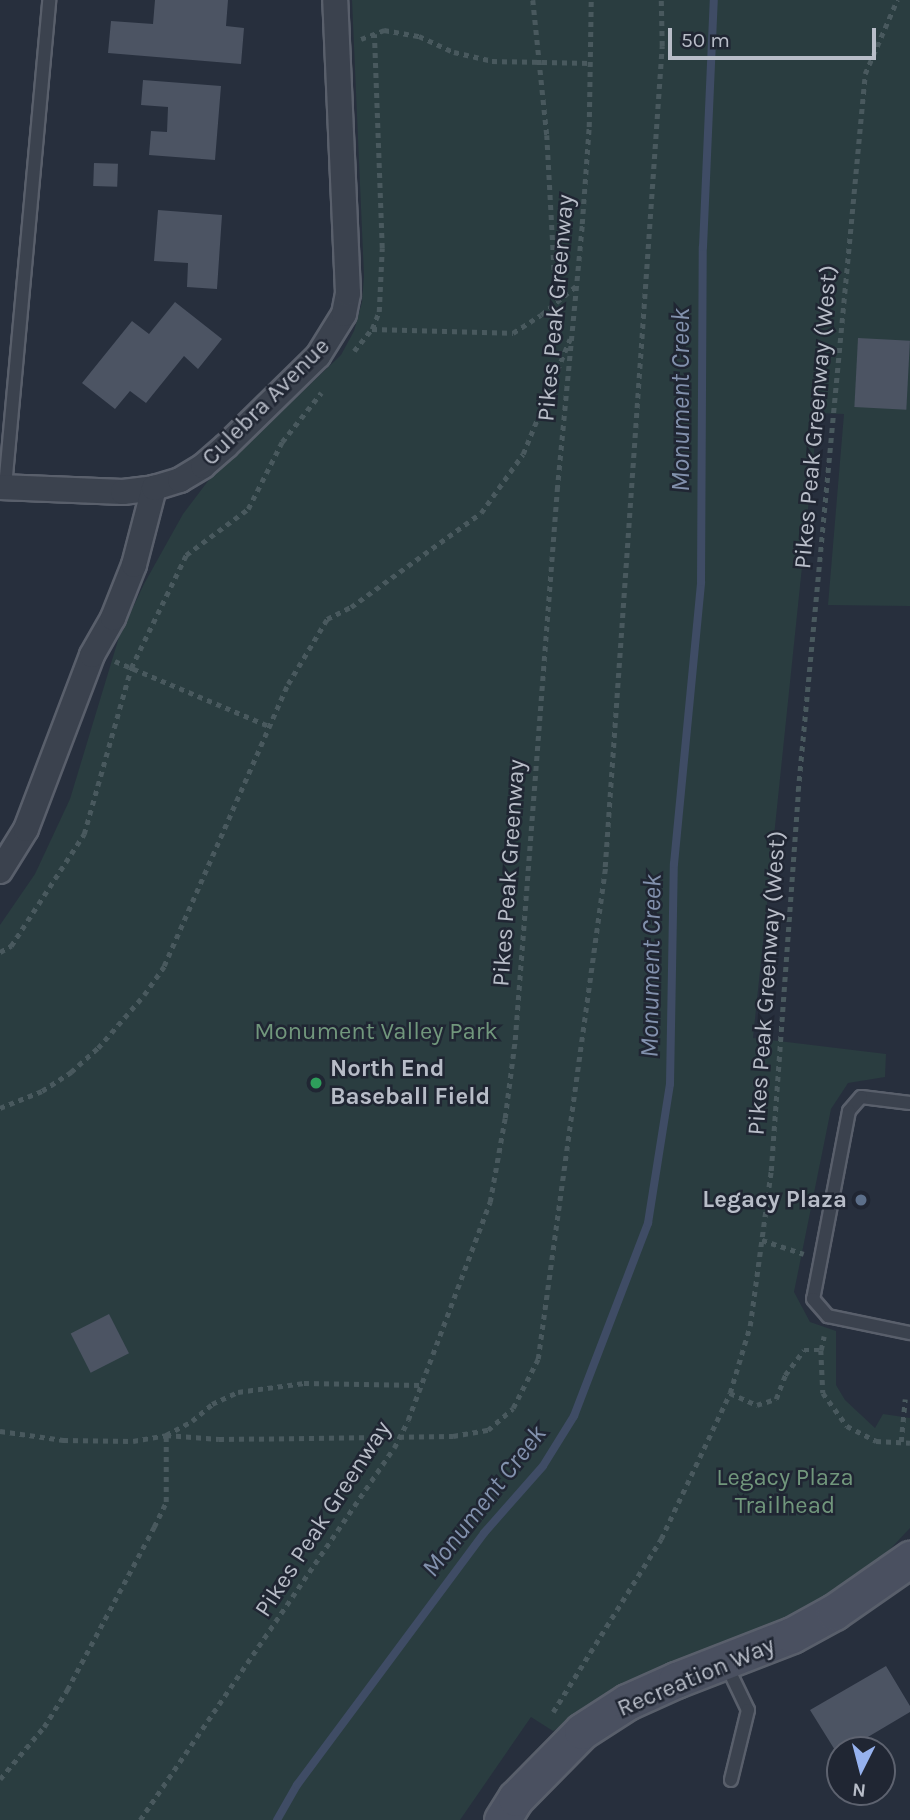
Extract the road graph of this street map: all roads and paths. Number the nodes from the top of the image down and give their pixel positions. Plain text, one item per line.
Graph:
1 (49, 0) edge
2 (335, 0) edge
3 (533, 0) edge
4 (591, 0) edge
5 (661, 0) edge
6 (897, 0) edge
7 (374, 34) junction
8 (338, 50) junction
9 (537, 62) junction
10 (591, 63) junction
11 (577, 285) junction
12 (556, 302) junction
13 (372, 328) junction
14 (573, 332) junction
15 (348, 359) dead end
16 (323, 390) dead end
17 (3, 487) edge
18 (154, 488) junction
19 (92, 655) junction
20 (131, 668) junction
21 (270, 726) junction
22 (0, 871) edge
23 (0, 952) edge
24 (910, 1103) edge
25 (0, 1108) edge
26 (762, 1240) junction
27 (820, 1259) junction
28 (828, 1316) junction
29 (910, 1334) edge
30 (821, 1350) junction
31 (421, 1385) junction
32 (730, 1393) junction
33 (905, 1399) dead end
34 (0, 1431) edge
35 (166, 1435) junction
36 (901, 1442) junction
37 (910, 1443) edge
38 (910, 1559) edge
39 (725, 1662) junction
40 (548, 1718) dead end
41 (0, 1779) edge
42 (730, 1780) dead end
43 (140, 1820) edge
44 (502, 1820) edge

1 - 17 lane
2 - 8 street, Culebra Avenue
3 - 9 path
4 - 10 path, Pikes Peak Greenway
5 - 35 path
6 - 26 path, Pikes Peak Greenway (West)
7 - 8 path
7 - 9 path
7 - 13 path
8 - 18 street, Culebra Avenue
9 - 10 path
9 - 12 path
10 - 11 path, Pikes Peak Greenway
11 - 12 path
11 - 14 path, Pikes Peak Greenway
12 - 13 path
13 - 15 path
14 - 21 path
14 - 31 path, Pikes Peak Greenway
16 - 20 path
17 - 18 street, Culebra Avenue
18 - 19 street
19 - 20 path
19 - 22 street
20 - 21 path
20 - 23 path
21 - 25 path
24 - 27 lane
26 - 27 path
26 - 32 path, Pikes Peak Greenway (West)
27 - 28 lane
28 - 29 lane
28 - 30 path
30 - 32 path
30 - 36 path
31 - 35 path
31 - 43 path, Pikes Peak Greenway, bridge
32 - 40 path, Pikes Peak Greenway (West)
33 - 36 path
34 - 35 path
35 - 41 path
36 - 37 path
38 - 39 street, Recreation Way
39 - 42 lane
39 - 44 street, Recreation Way

